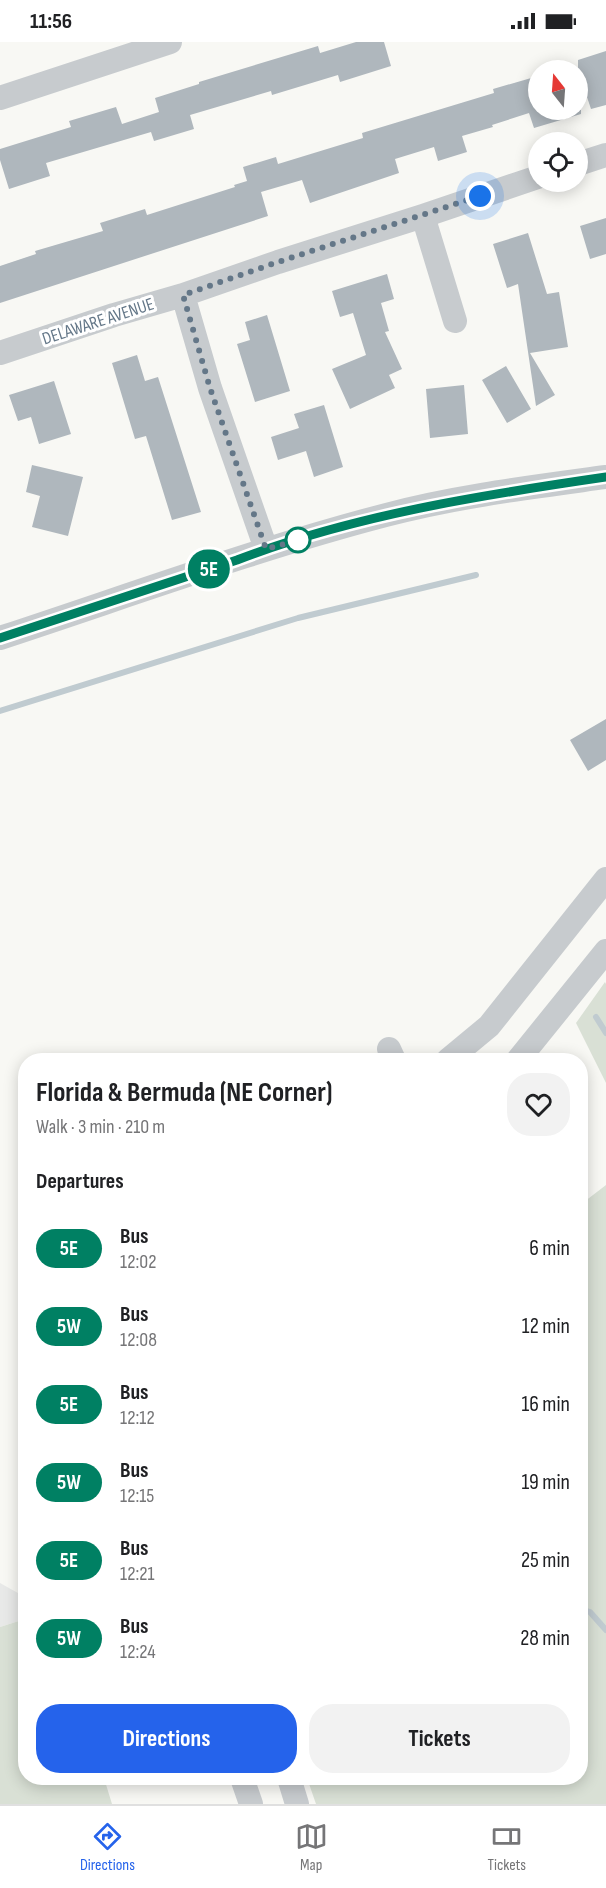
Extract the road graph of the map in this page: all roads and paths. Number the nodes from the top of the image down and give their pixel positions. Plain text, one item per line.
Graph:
1 (170, 42) edge
2 (0, 98) edge
3 (606, 155) edge
4 (588, 161) edge
5 (528, 180) edge
6 (423, 216) junction
7 (183, 295) junction
8 (455, 321) dead end
9 (0, 353) edge
10 (606, 477) edge
11 (266, 549) junction
12 (0, 638) edge
13 (606, 879) edge
14 (606, 951) edge
15 (456, 1053) edge
16 (524, 1053) edge
17 (244, 1785) edge
18 (291, 1785) edge
19 (251, 1804) edge
20 (297, 1804) edge

1 - 2 street
3 - 4 street
5 - 6 street, DELAWARE AVENUE
6 - 7 street, DELAWARE AVENUE
6 - 8 street
7 - 9 street, DELAWARE AVENUE
7 - 11 street
10 - 11 street
11 - 12 street
13 - 15 street
14 - 16 street
17 - 19 street
18 - 20 street

